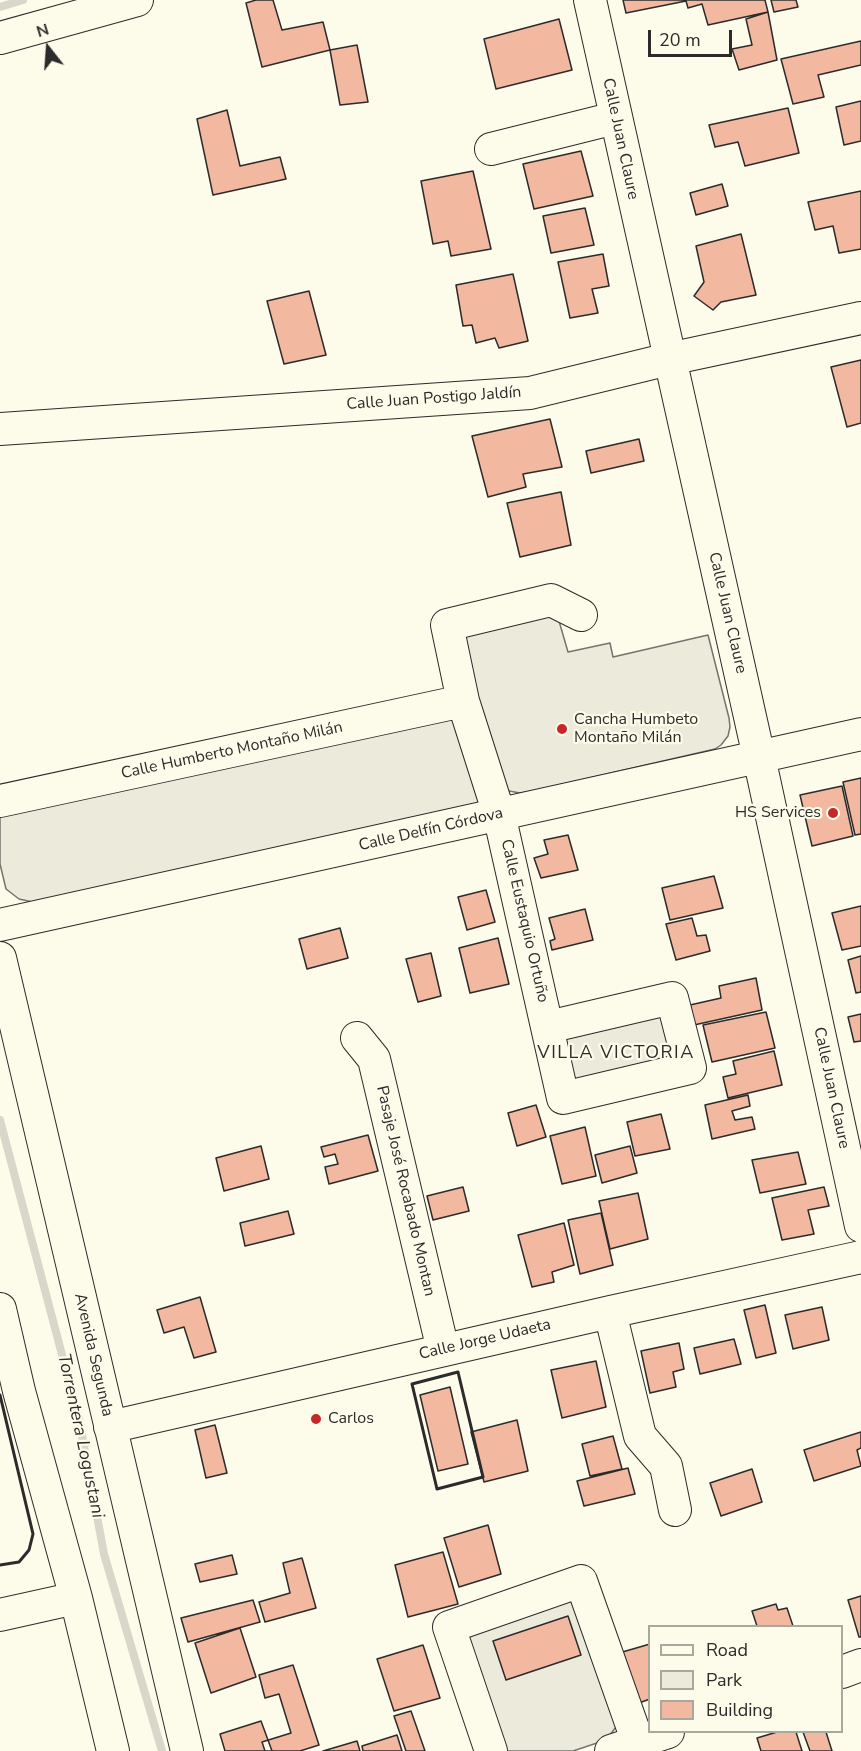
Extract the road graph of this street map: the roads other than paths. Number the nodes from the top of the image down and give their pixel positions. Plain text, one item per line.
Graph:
1 (137, 0) edge
2 (590, 0) edge
3 (0, 38) edge
4 (615, 118) junction
5 (491, 149) dead end
6 (861, 318) edge
7 (669, 359) junction
8 (0, 429) edge
9 (581, 615) dead end
10 (463, 701) junction
11 (861, 734) edge
12 (759, 757) junction
13 (0, 801) edge
14 (499, 814) junction
15 (0, 925) edge
16 (0, 958) edge
17 (548, 1027) junction
18 (357, 1038) dead end
19 (861, 1226) edge
20 (861, 1257) edge
21 (0, 1309) edge
22 (610, 1312) junction
23 (443, 1350) junction
24 (110, 1427) junction
25 (675, 1510) dead end
26 (76, 1598) junction
27 (0, 1615) edge
28 (861, 1665) edge
29 (843, 1672) edge
30 (664, 1733) edge
31 (630, 1748) edge
32 (113, 1751) edge
33 (187, 1751) edge
34 (491, 1751) edge

1 - 3 street
2 - 4 street, Calle Juan Claure
4 - 5 street
4 - 7 street, Calle Juan Claure
6 - 7 street, Calle Juan Postigo Jaldín
7 - 8 street, Calle Juan Postigo Jaldín
7 - 12 street, Calle Juan Claure
9 - 10 street, Calle Eustaquio Ortuño
10 - 13 street, Calle Humberto Montaño Milán
10 - 14 street, Calle Eustaquio Ortuño
11 - 12 street, Calle Delfín Córdova
12 - 14 street, Calle Delfín Córdova
12 - 19 street, Calle Juan Claure
14 - 15 street, Calle Delfín Córdova
14 - 17 street, Calle Eustaquio Ortuño
16 - 24 street, Avenida Segunda
17 - 17 street, Calle Eustaquio Ortuño
18 - 23 street, Pasaje José Rocabado Montan
20 - 22 street, Calle Jorge Udaeta
21 - 26 street
22 - 23 street, Calle Jorge Udaeta
22 - 25 street
23 - 24 street, Calle Jorge Udaeta
24 - 33 street, Avenida Segunda
26 - 27 street
26 - 32 street
28 - 29 street
30 - 31 street
31 - 34 street

